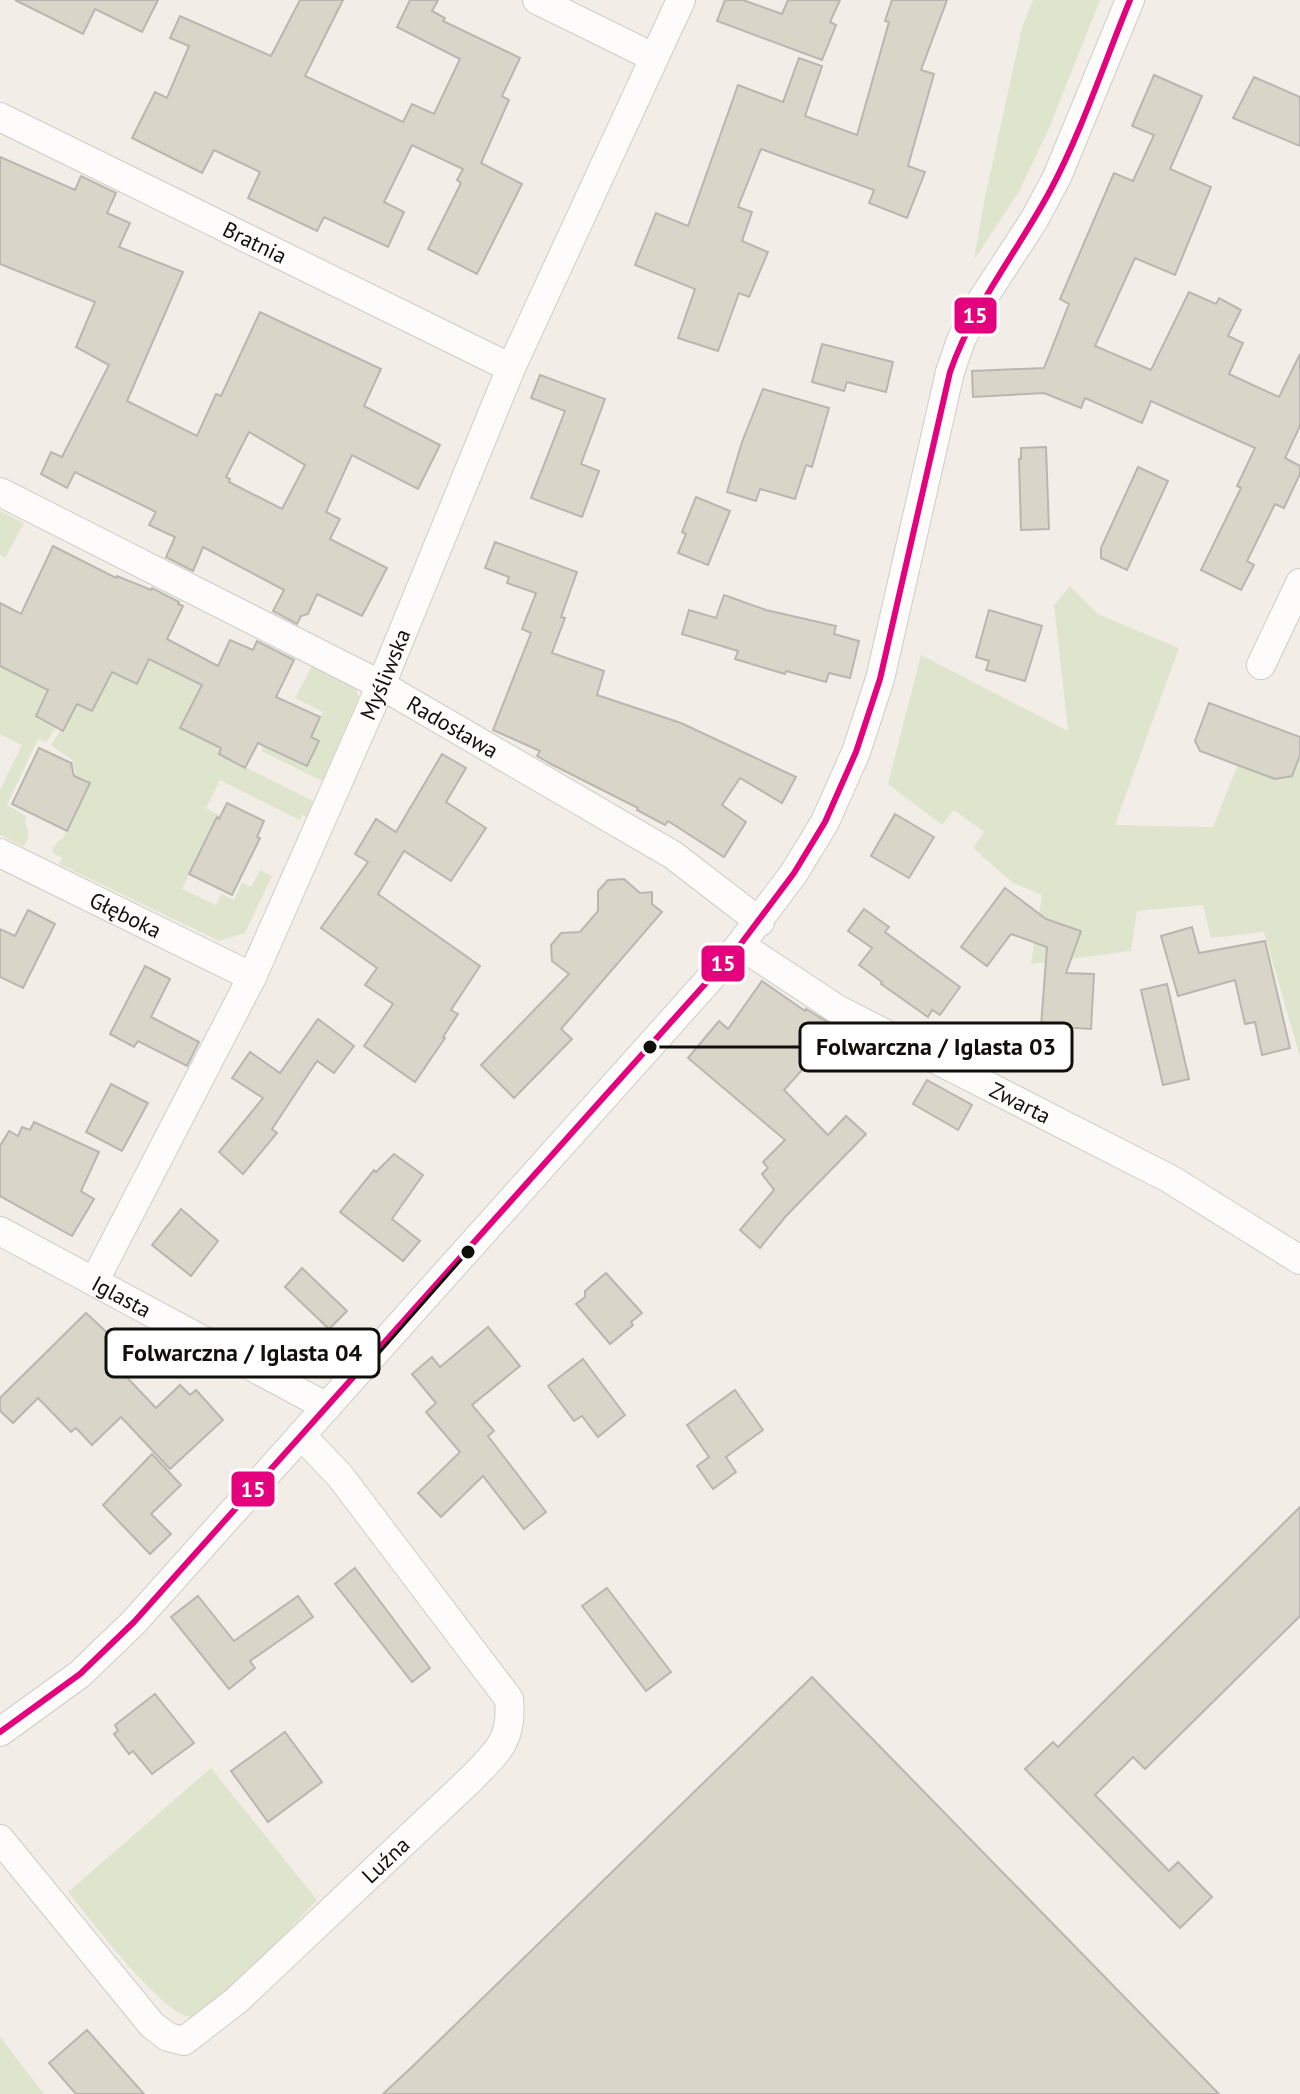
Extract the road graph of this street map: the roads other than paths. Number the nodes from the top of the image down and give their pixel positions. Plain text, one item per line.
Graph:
1 (537, 0) edge
2 (681, 0) edge
3 (1130, 0) edge
4 (653, 57) junction
5 (0, 117) edge
6 (511, 368) junction
7 (0, 492) edge
8 (1300, 583) edge
9 (1261, 665) dead end
10 (381, 685) junction
11 (0, 853) edge
12 (760, 922) junction
13 (740, 945) junction
14 (252, 977) junction
15 (0, 1231) edge
16 (1300, 1260) edge
17 (95, 1280) junction
18 (327, 1407) junction
19 (301, 1435) junction
20 (0, 1732) edge
21 (0, 1839) edge

1 - 4 street
2 - 4 street, Myśliwska
3 - 12 street
4 - 6 street, Myśliwska
5 - 6 street, Bratnia
6 - 10 street, Myśliwska
7 - 10 street, Radosława
8 - 9 street
10 - 12 street, Radosława
10 - 14 street, Myśliwska
11 - 14 street, Głęboka
12 - 13 street
13 - 16 street, Zwarta
13 - 18 street
14 - 17 street, Myśliwska
15 - 17 street, Iglasta
17 - 18 street, Iglasta
18 - 19 street
19 - 20 street
19 - 21 street, Luźna

